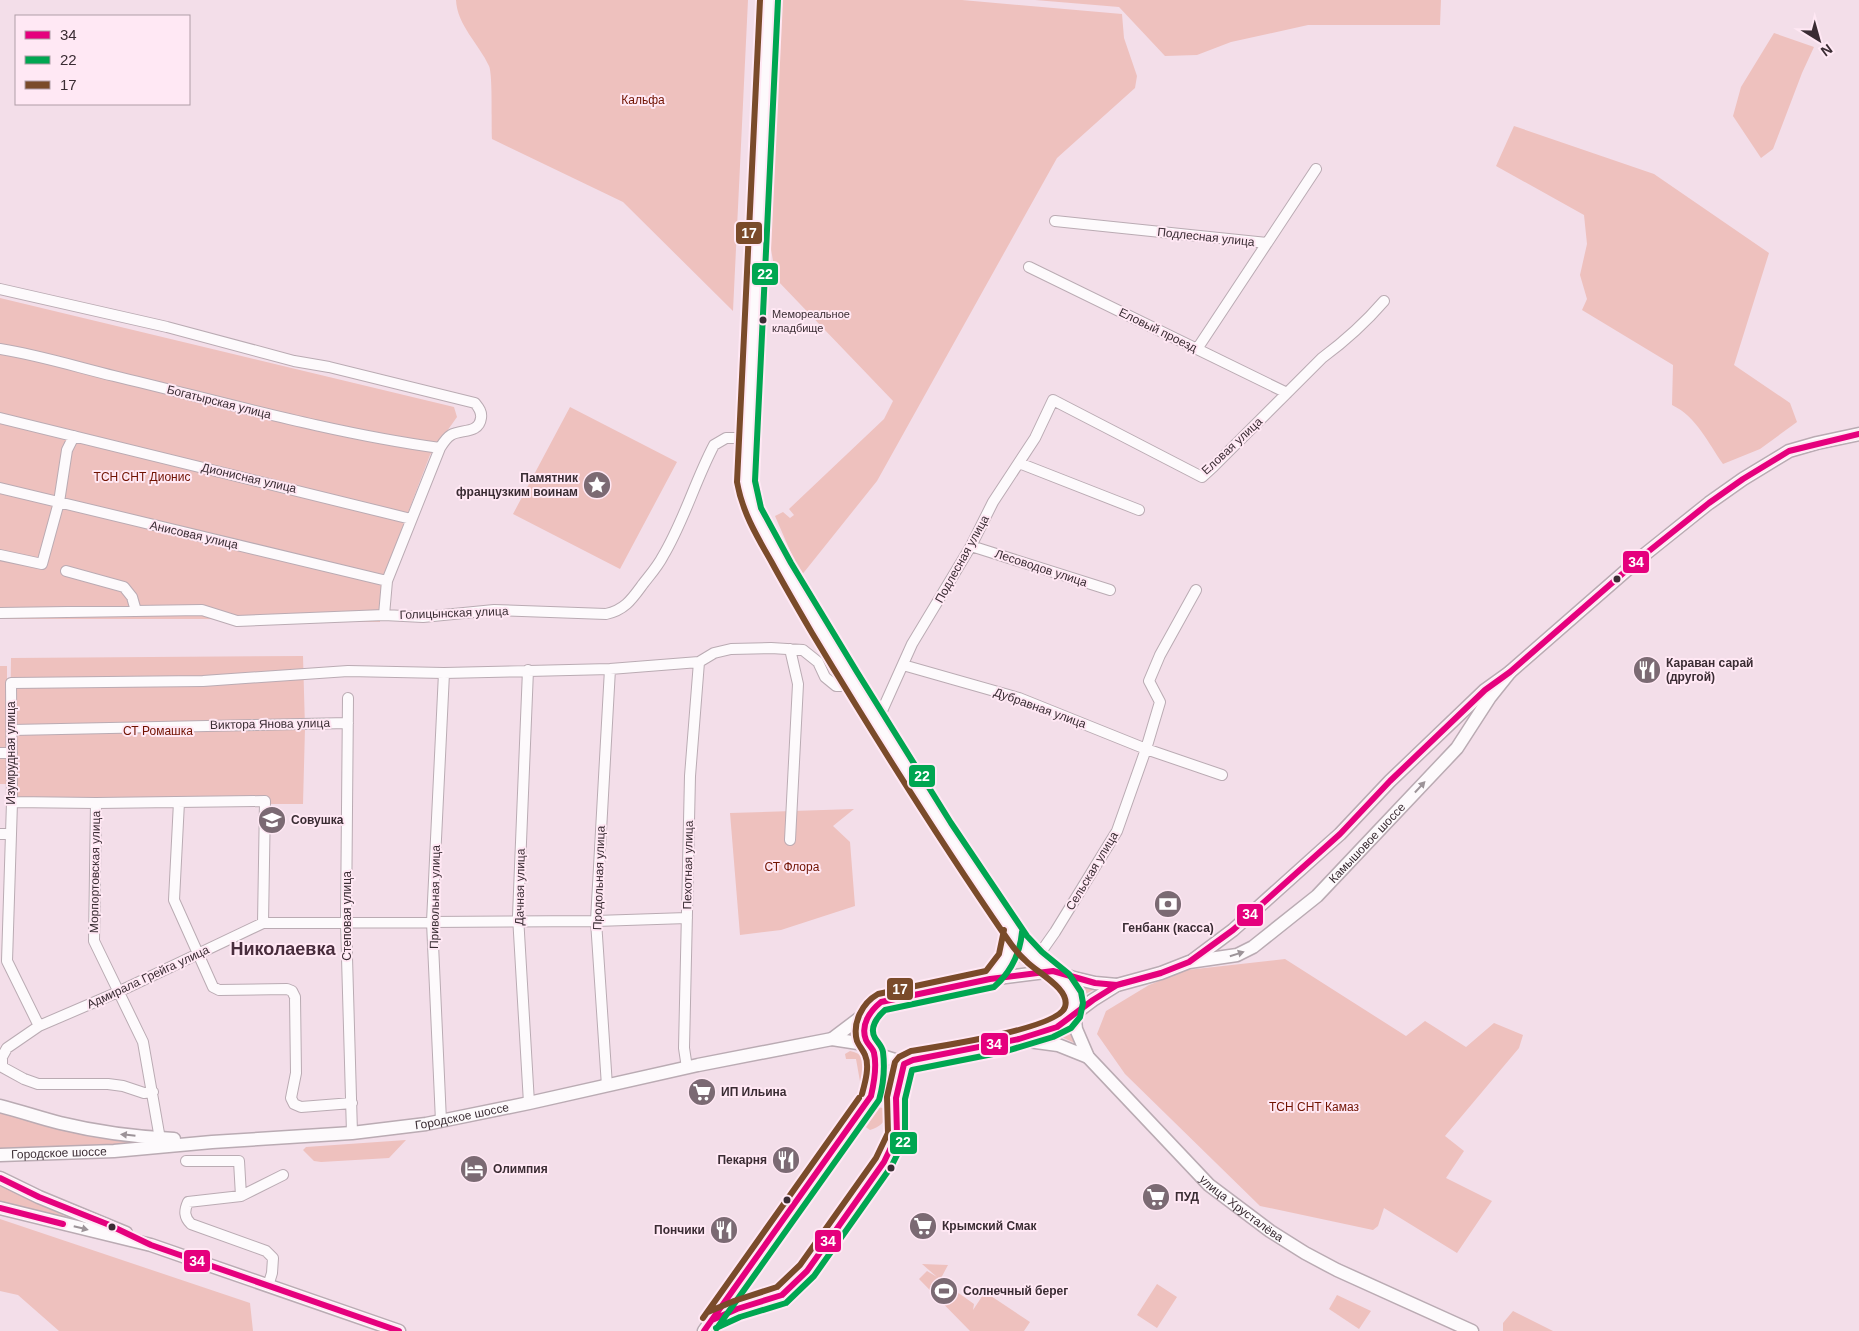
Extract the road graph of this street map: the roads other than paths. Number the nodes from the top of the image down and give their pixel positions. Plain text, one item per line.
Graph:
1 (769, 0) edge
2 (1316, 169) dead end
3 (1055, 221) dead end
4 (1267, 243) junction
5 (1030, 267) dead end
6 (0, 288) edge
7 (1384, 301) dead end
8 (1197, 349) junction
9 (0, 350) edge
10 (1286, 393) junction
11 (1053, 400) joint
12 (0, 418) edge
13 (1859, 434) edge
14 (74, 436) junction
15 (748, 438) junction
16 (440, 448) junction
17 (1019, 463) junction
18 (0, 488) edge
19 (59, 502) junction
20 (1138, 510) dead end
21 (411, 519) junction
22 (971, 546) junction
23 (0, 555) edge
24 (66, 571) dead end
25 (387, 581) junction
26 (1110, 590) dead end
27 (1196, 590) dead end
28 (136, 610) junction
29 (0, 613) edge
30 (384, 615) junction
31 (790, 649) junction
32 (699, 662) junction
33 (903, 665) junction
34 (528, 670) junction
35 (610, 670) junction
36 (444, 672) junction
37 (1510, 672) junction
38 (854, 686) junction
39 (348, 698) dead end
40 (877, 722) junction
41 (348, 723) junction
42 (12, 730) junction
43 (1146, 749) junction
44 (0, 753) edge
45 (12, 753) junction
46 (1222, 775) dead end
47 (12, 802) junction
48 (179, 802) junction
49 (96, 803) junction
50 (5, 834) edge
51 (790, 840) dead end
52 (687, 918) junction
53 (596, 921) junction
54 (346, 922) junction
55 (432, 922) junction
56 (519, 922) junction
57 (263, 924) junction
58 (1013, 931) junction
59 (199, 954) junction
60 (1036, 959) junction
61 (1189, 962) junction
62 (1053, 970) junction
63 (990, 979) junction
64 (1117, 985) junction
65 (118, 992) junction
66 (875, 1006) junction
67 (1073, 1014) junction
68 (39, 1026) junction
69 (832, 1039) junction
70 (1019, 1039) junction
71 (873, 1050) junction
72 (1088, 1057) junction
73 (913, 1060) junction
74 (687, 1068) junction
75 (607, 1086) junction
76 (153, 1092) junction
77 (871, 1096) junction
78 (352, 1103) junction
79 (529, 1104) junction
80 (0, 1106) edge
81 (441, 1121) junction
82 (352, 1133) junction
83 (160, 1138) junction
84 (212, 1142) junction
85 (0, 1155) edge
86 (186, 1161) dead end
87 (283, 1175) dead end
88 (0, 1178) edge
89 (242, 1196) junction
90 (0, 1208) edge
91 (151, 1246) junction
92 (268, 1286) junction
93 (399, 1331) edge
94 (704, 1331) edge
95 (1472, 1331) edge

1 - 15 main road
2 - 4 street, Подлесная улица
3 - 4 street, Подлесная улица
4 - 8 street, Подлесная улица
5 - 8 street, Еловый проезд
6 - 16 street
7 - 10 street, Еловая улица
8 - 10 street, Еловый проезд
9 - 16 street, Богатырская улица
10 - 11 street, Еловая улица
11 - 17 street, Подлесная улица
12 - 14 street, Дионисная улица
13 - 37 main road, Камышовое шоссе
14 - 19 street
14 - 21 street, Дионисная улица
15 - 30 street, Голицынская улица
15 - 38 main road
16 - 21 street
17 - 20 street
17 - 22 street, Подлесная улица
18 - 19 street, Анисовая улица
19 - 23 street
19 - 25 street, Анисовая улица
21 - 25 street
22 - 26 street, Лесоводов улица
22 - 33 street, Подлесная улица
24 - 28 street
25 - 30 street
27 - 43 street, Сельская улица
28 - 29 street, Голицынская улица
28 - 30 street, Голицынская улица
31 - 32 street
31 - 38 street
31 - 51 street
32 - 35 street
32 - 52 street, Пехотная улица
33 - 40 street, Подлесная улица
33 - 43 street, Дубравная улица
34 - 35 street
34 - 36 street
34 - 56 street, Дачная улица
35 - 53 street, Продольная улица
36 - 42 street, Изумрудная улица
36 - 55 street, Привольная улица
37 - 61 main road, Камышовое шоссе
61 -> 37 main road, Камышовое шоссе
38 - 40 main road
39 - 41 street, Степовая улица
40 - 58 main road
41 - 42 street, Виктора Янова улица
41 - 54 street, Степовая улица
42 - 45 street, Изумрудная улица
43 - 46 street, Дубравная улица
43 - 60 street, Сельская улица
44 - 45 street
45 - 47 street, Изумрудная улица
47 - 49 street
47 - 50 street, Изумрудная улица
48 - 49 street
48 - 57 street
48 - 59 street
49 - 65 street, Морпортовская улица
50 - 68 street, Изумрудная улица
52 - 53 street, Адмирала Грейга улица
52 - 74 street, Пехотная улица
53 - 56 street, Адмирала Грейга улица
53 - 75 street, Продольная улица
54 - 55 street, Адмирала Грейга улица
54 - 57 street, Адмирала Грейга улица
54 - 78 street, Степовая улица
55 - 56 street, Адмирала Грейга улица
55 - 81 street, Привольная улица
56 - 79 street, Дачная улица
57 - 59 street, Адмирала Грейга улица
58 - 60 main road
58 - 63 main road
59 - 65 street, Адмирала Грейга улица
59 - 78 street
60 - 62 main road
61 - 64 main road, Камышовое шоссе
62 - 63 main road
62 - 64 main road
62 - 67 main road, улица Хрусталёва
63 - 66 main road
64 - 67 main road, Камышовое шоссе
65 - 68 street, Адмирала Грейга улица
65 - 76 street, Морпортовская улица
66 - 69 main road
66 - 71 main road
67 - 70 main road, Камышовое шоссе
67 - 72 main road, улица Хрусталёва
68 - 76 street, Адмирала Грейга улица
69 - 71 main road, Городское шоссе
69 - 74 main road, Городское шоссе
70 - 72 main road
70 - 73 main road, Камышовое шоссе
71 - 73 main road, Городское шоссе
71 - 77 main road
72 - 95 main road, улица Хрусталёва
73 - 77 main road, Камышовое шоссе
74 - 75 main road, Городское шоссе
75 - 79 main road, Городское шоссе
76 - 83 street, Морпортовская улица
77 - 94 main road, Камышовое шоссе
78 - 82 street, Степовая улица
79 - 81 main road, Городское шоссе
83 -> 80 main road
81 - 82 main road, Городское шоссе
82 - 84 main road, Городское шоссе
83 - 84 main road
84 - 85 main road, Городское шоссе
86 - 89 street
87 - 89 street
88 - 91 main road
89 - 92 street
90 -> 91 main road
91 - 92 main road
92 - 93 main road

